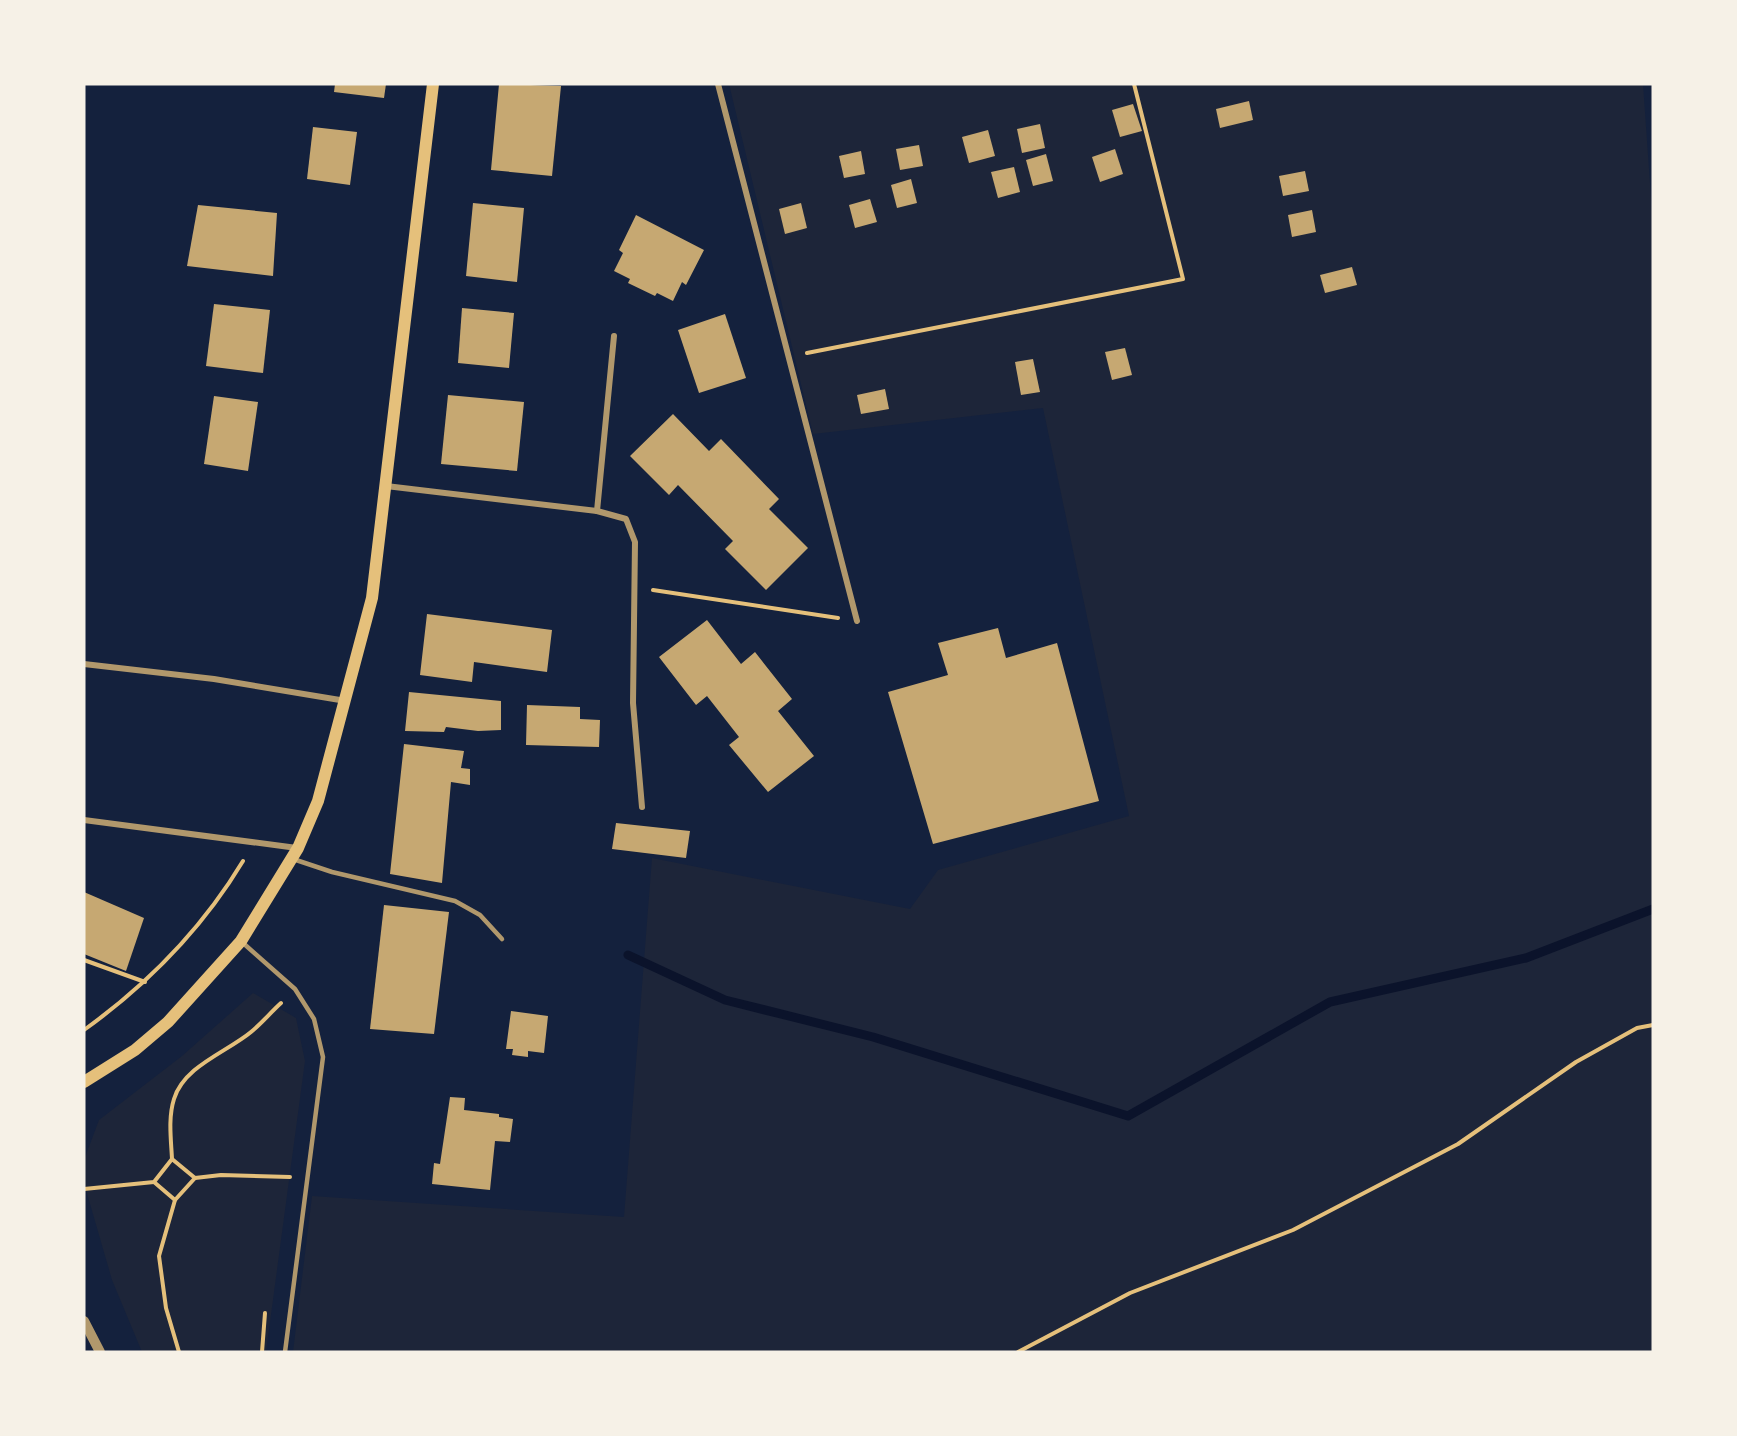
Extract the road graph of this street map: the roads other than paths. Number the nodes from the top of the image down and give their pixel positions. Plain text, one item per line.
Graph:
1 (433, 84) edge
2 (718, 84) edge
3 (614, 336) dead end
4 (387, 486) junction
5 (597, 511) junction
6 (857, 621) road end
7 (84, 664) edge
8 (346, 701) junction
9 (642, 807) dead end
10 (84, 820) edge
11 (295, 854) junction
12 (502, 939) dead end
13 (241, 941) junction
14 (84, 1082) edge
15 (84, 1321) edge
16 (100, 1352) edge
17 (285, 1352) edge

1 - 4 main road
2 - 6 street
3 - 5 street
4 - 5 street
4 - 8 main road
5 - 9 street
7 - 8 street
8 - 11 main road
10 - 11 street
11 - 12 lane
11 - 13 main road
13 - 14 main road
13 - 17 lane
15 - 16 street

